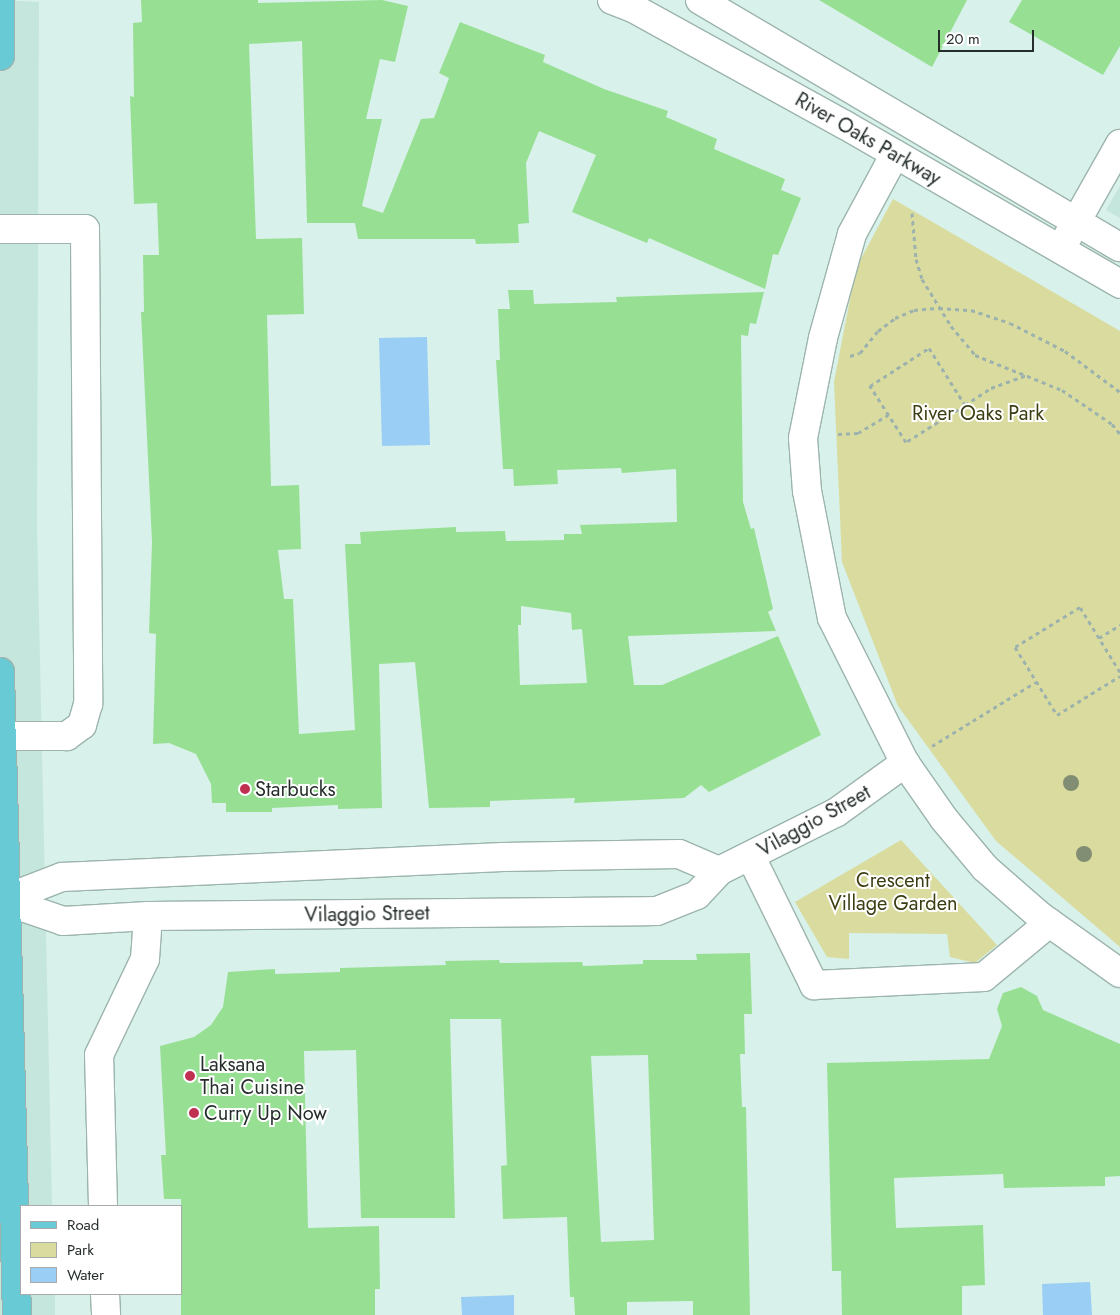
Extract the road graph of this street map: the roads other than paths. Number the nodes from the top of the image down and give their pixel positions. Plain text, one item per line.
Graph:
1 (0, 0) edge
2 (700, 0) edge
3 (627, 3) edge
4 (0, 56) edge
5 (1120, 144) edge
6 (896, 154) junction
7 (1076, 221) junction
8 (0, 229) edge
9 (1120, 247) edge
10 (1060, 249) junction
11 (1120, 284) edge
12 (0, 672) edge
13 (1, 736) edge
14 (905, 763) junction
15 (751, 857) junction
16 (719, 871) junction
17 (3, 901) edge
18 (148, 916) junction
19 (1049, 923) junction
20 (1120, 973) edge
21 (103, 1205) edge
22 (105, 1295) edge
23 (17, 1315) edge
24 (106, 1315) edge

1 - 4 main road
2 - 7 street, River Oaks Parkway
3 - 6 street, River Oaks Parkway
5 - 7 street
6 - 10 street, River Oaks Parkway
6 - 14 street
7 - 9 street, River Oaks Parkway
7 - 10 street
8 - 13 street
10 - 11 street, River Oaks Parkway
12 - 13 main road
13 - 17 main road
14 - 15 street, Vilaggio Street
14 - 19 street
15 - 16 street, Vilaggio Street
15 - 19 street
16 - 17 street
16 - 18 street, Vilaggio Street
17 - 18 street, Vilaggio Street
17 - 23 main road
18 - 21 street
19 - 20 street
22 - 24 street

